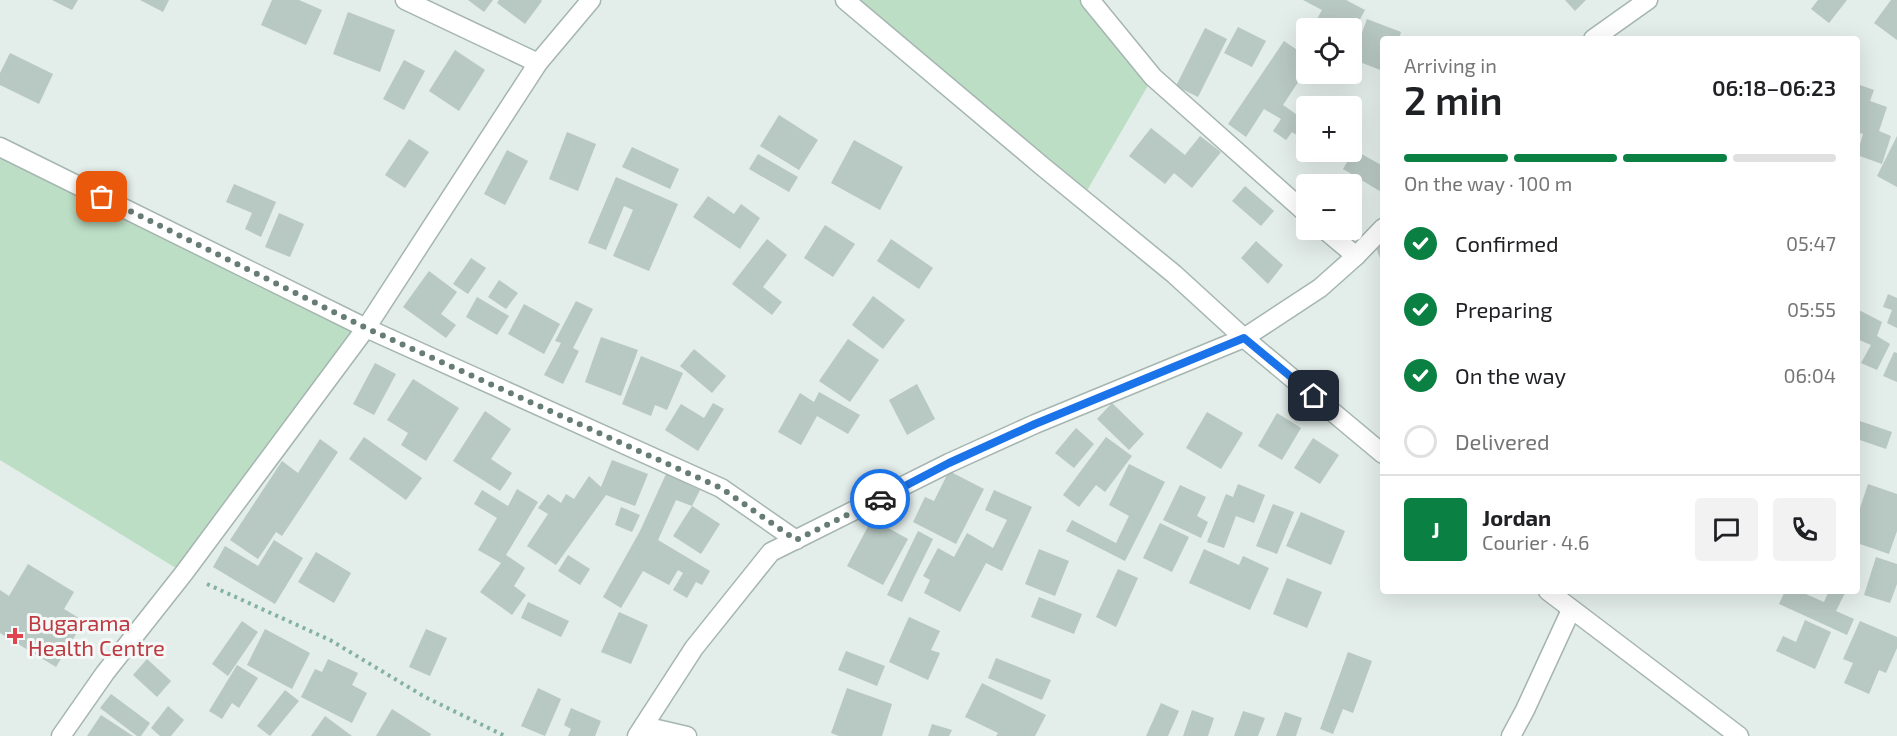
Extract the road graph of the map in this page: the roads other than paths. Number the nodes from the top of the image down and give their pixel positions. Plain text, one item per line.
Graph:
1 (405, 0) edge
2 (591, 0) edge
3 (845, 0) edge
4 (1090, 0) edge
5 (1648, 0) edge
6 (1597, 36) edge
7 (538, 63) junction
8 (0, 147) edge
9 (1296, 204) edge
10 (1380, 231) edge
11 (1337, 240) edge
12 (1356, 256) junction
13 (366, 328) junction
14 (1244, 338) junction
15 (1380, 451) edge
16 (796, 540) junction
17 (1552, 594) edge
18 (1571, 610) junction
19 (641, 731) edge
20 (61, 736) edge
21 (687, 736) edge
22 (1511, 736) edge
23 (1739, 736) edge

1 - 7 street
2 - 7 street
3 - 14 street
4 - 9 street
5 - 6 street
7 - 13 street
8 - 13 street
10 - 12 street
11 - 12 street
12 - 14 street
13 - 16 street
13 - 20 street
14 - 15 street
14 - 16 street
16 - 19 street
17 - 18 street
18 - 22 street
18 - 23 street
19 - 21 street

